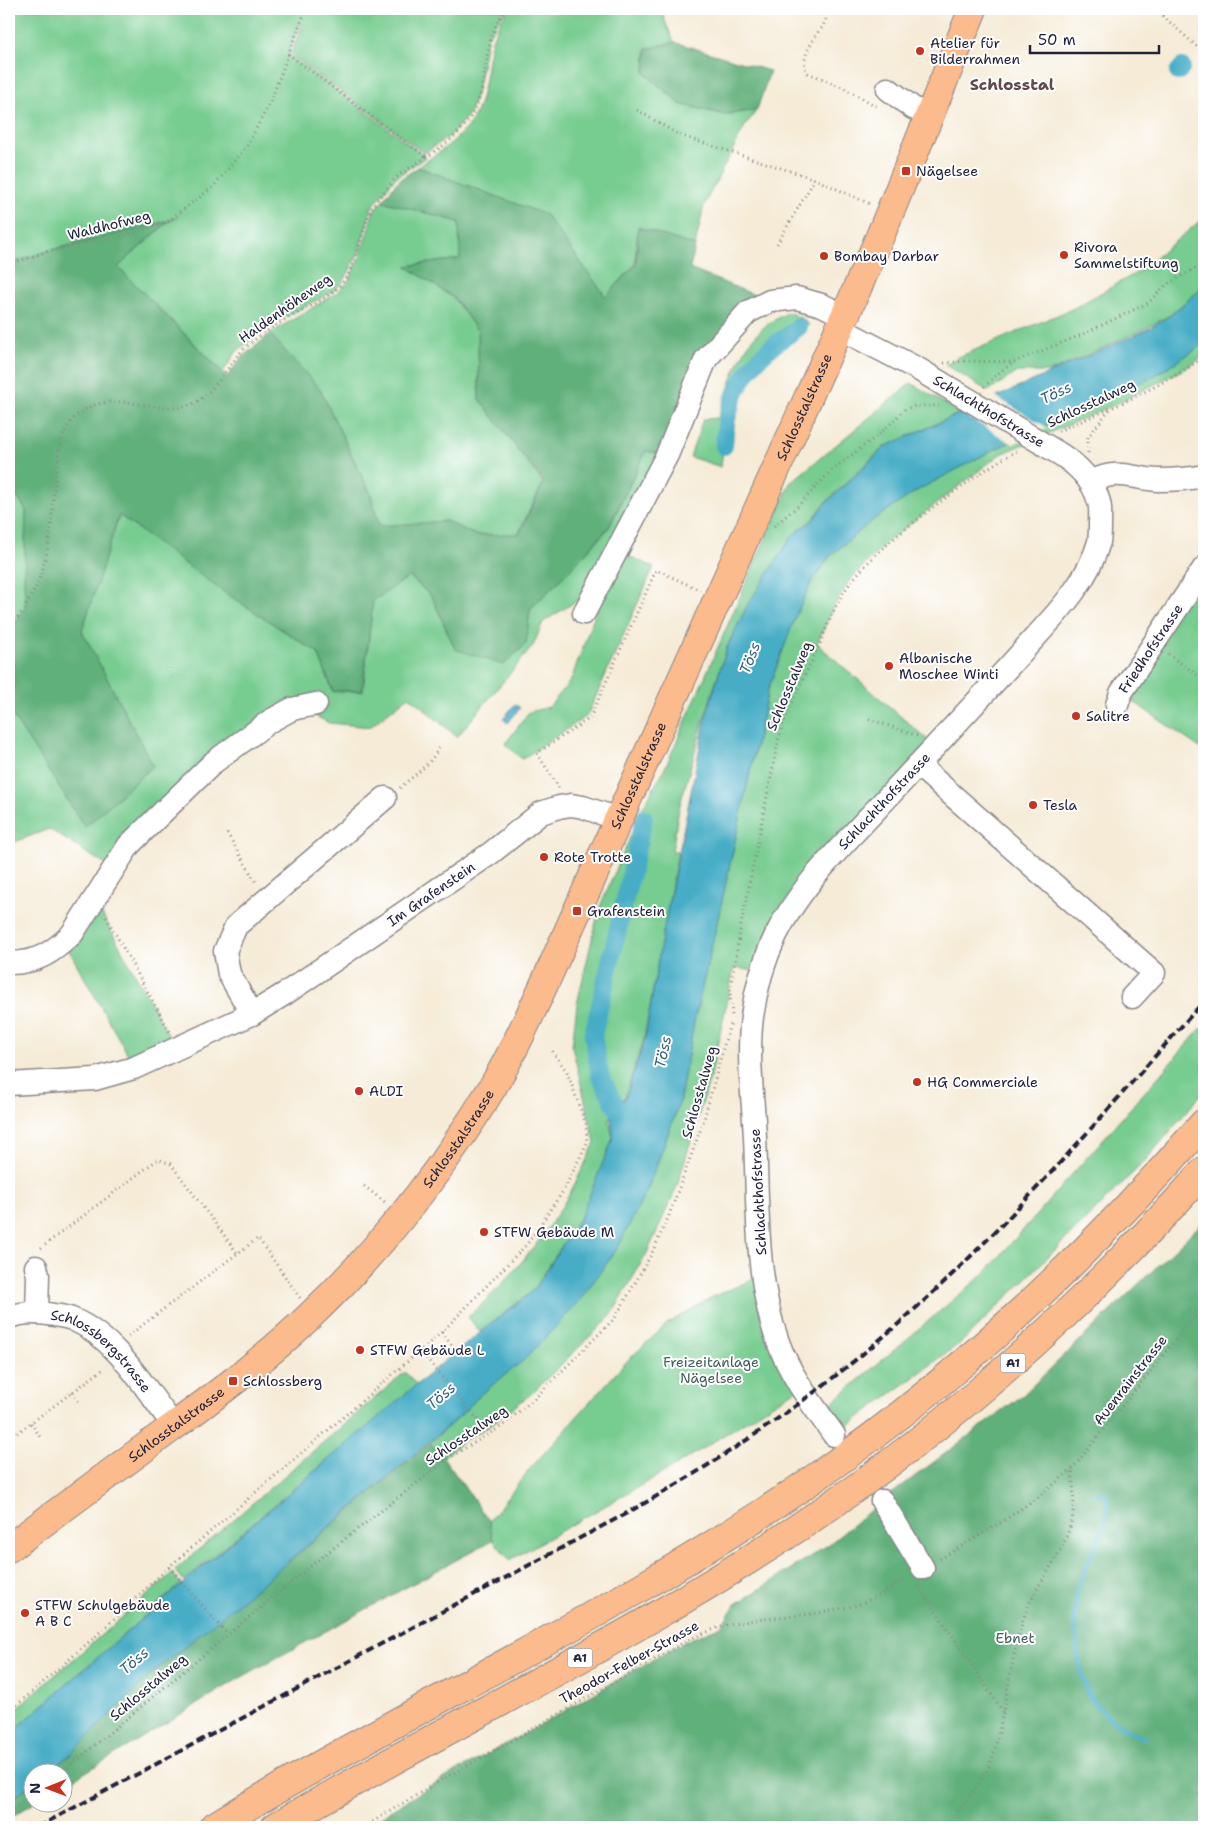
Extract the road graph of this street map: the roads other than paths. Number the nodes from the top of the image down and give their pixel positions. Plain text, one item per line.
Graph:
1 (973, 9) edge
2 (885, 99) road end
3 (929, 115) junction
4 (842, 322) junction
5 (1204, 476) edge
6 (1090, 482) junction
7 (1204, 568) edge
8 (584, 613) dead end
9 (316, 704) dead end
10 (1117, 706) dead end
11 (918, 765) junction
12 (393, 792) road end
13 (618, 819) junction
14 (9, 963) edge
15 (1132, 997) dead end
16 (252, 1014) junction
17 (9, 1084) edge
18 (1204, 1123) edge
19 (1204, 1171) edge
20 (37, 1259) road end
21 (37, 1313) junction
22 (9, 1317) edge
23 (174, 1426) junction
24 (834, 1435) dead end
25 (882, 1501) dead end
26 (9, 1548) edge
27 (917, 1571) road end
28 (213, 1827) edge
29 (276, 1827) edge

1 - 3 main road, Schlosstalstrasse
2 - 3 street
3 - 4 main road, Schlosstalstrasse
4 - 6 street, Schlachthofstrasse, bridge
4 - 8 street, Schlachthofstrasse
4 - 13 main road, Schlosstalstrasse
5 - 6 street
6 - 11 street, Schlachthofstrasse
7 - 10 street, Friedhofstrasse
9 - 14 street
11 - 15 street
11 - 24 street, Schlachthofstrasse
12 - 16 street
13 - 16 street, Im Grafenstein
13 - 23 main road, Schlosstalstrasse
16 - 17 street, Im Grafenstein
18 - 28 main road, A1
19 - 29 main road, A1
20 - 21 street
21 - 22 street, Schlossbergstrasse
21 - 23 street, Schlossbergstrasse
23 - 26 main road, Schlosstalstrasse
25 - 27 street

